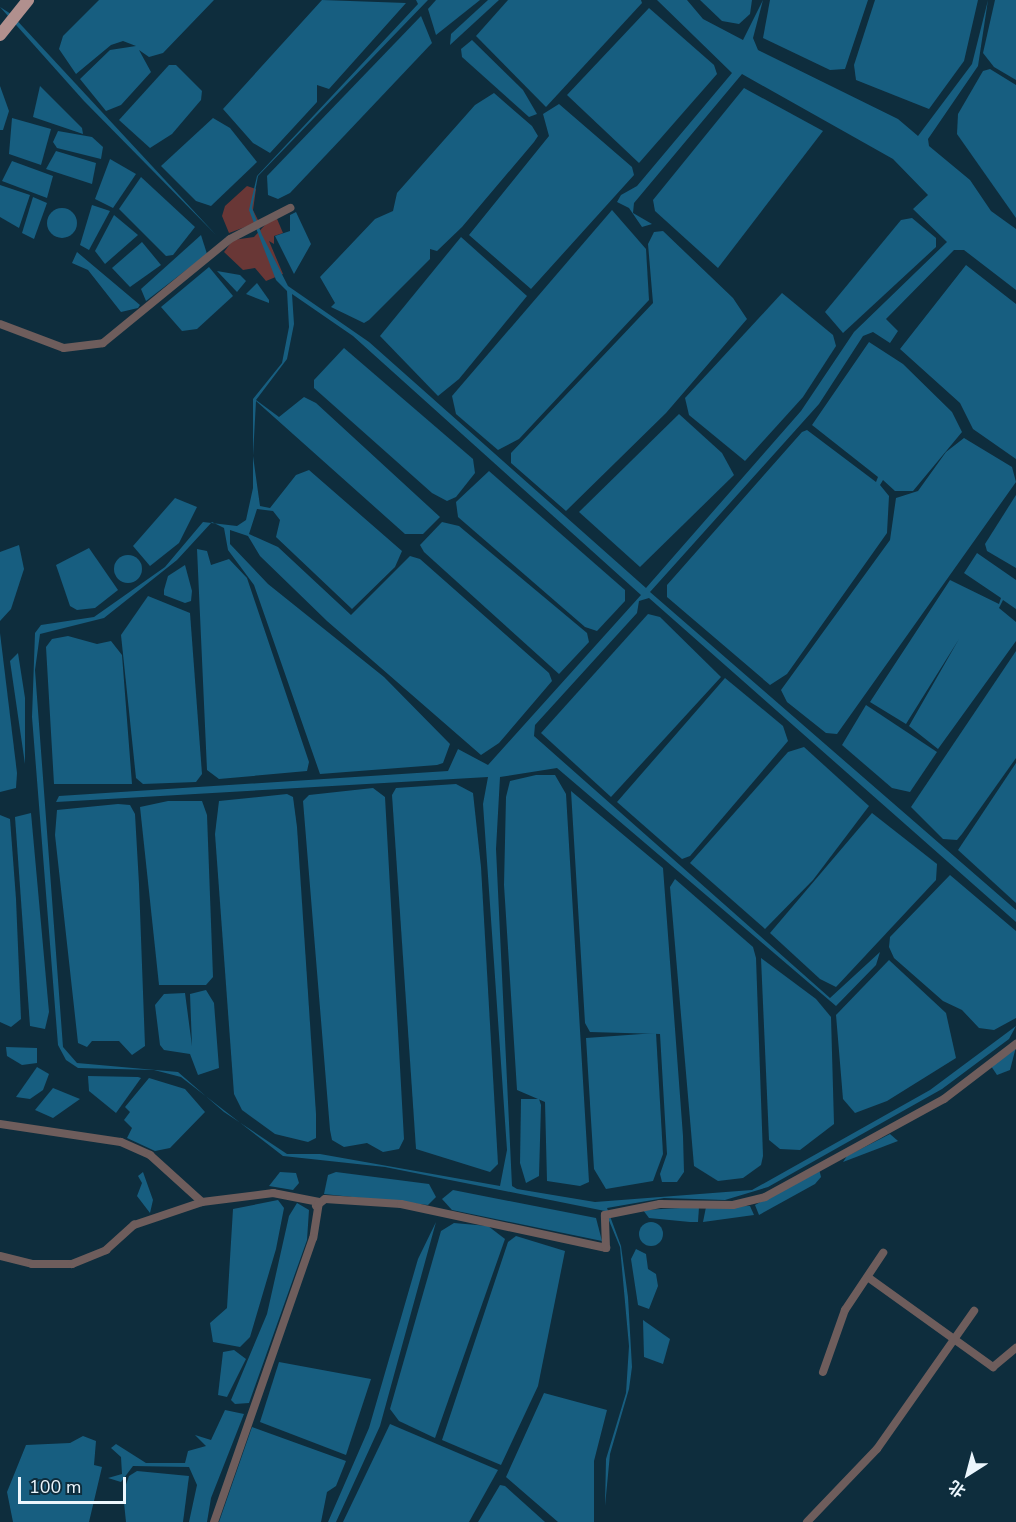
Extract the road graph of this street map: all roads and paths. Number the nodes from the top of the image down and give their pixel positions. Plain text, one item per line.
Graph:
1 (28, 0) edge
2 (0, 35) edge
3 (290, 208) dead end
4 (0, 324) edge
5 (1016, 1044) edge
6 (0, 1124) edge
7 (202, 1202) junction
8 (318, 1204) junction
9 (883, 1253) dead end
10 (0, 1256) edge
11 (869, 1278) junction
12 (974, 1311) dead end
13 (952, 1339) junction
14 (1016, 1348) edge
15 (823, 1372) dead end
16 (214, 1522) edge
17 (807, 1522) edge

1 - 2 main road
3 - 4 street
5 - 8 street
6 - 7 street
7 - 8 street
7 - 10 street
8 - 16 street
9 - 11 street
11 - 13 street
11 - 15 street
12 - 13 street
13 - 14 street
13 - 17 street

